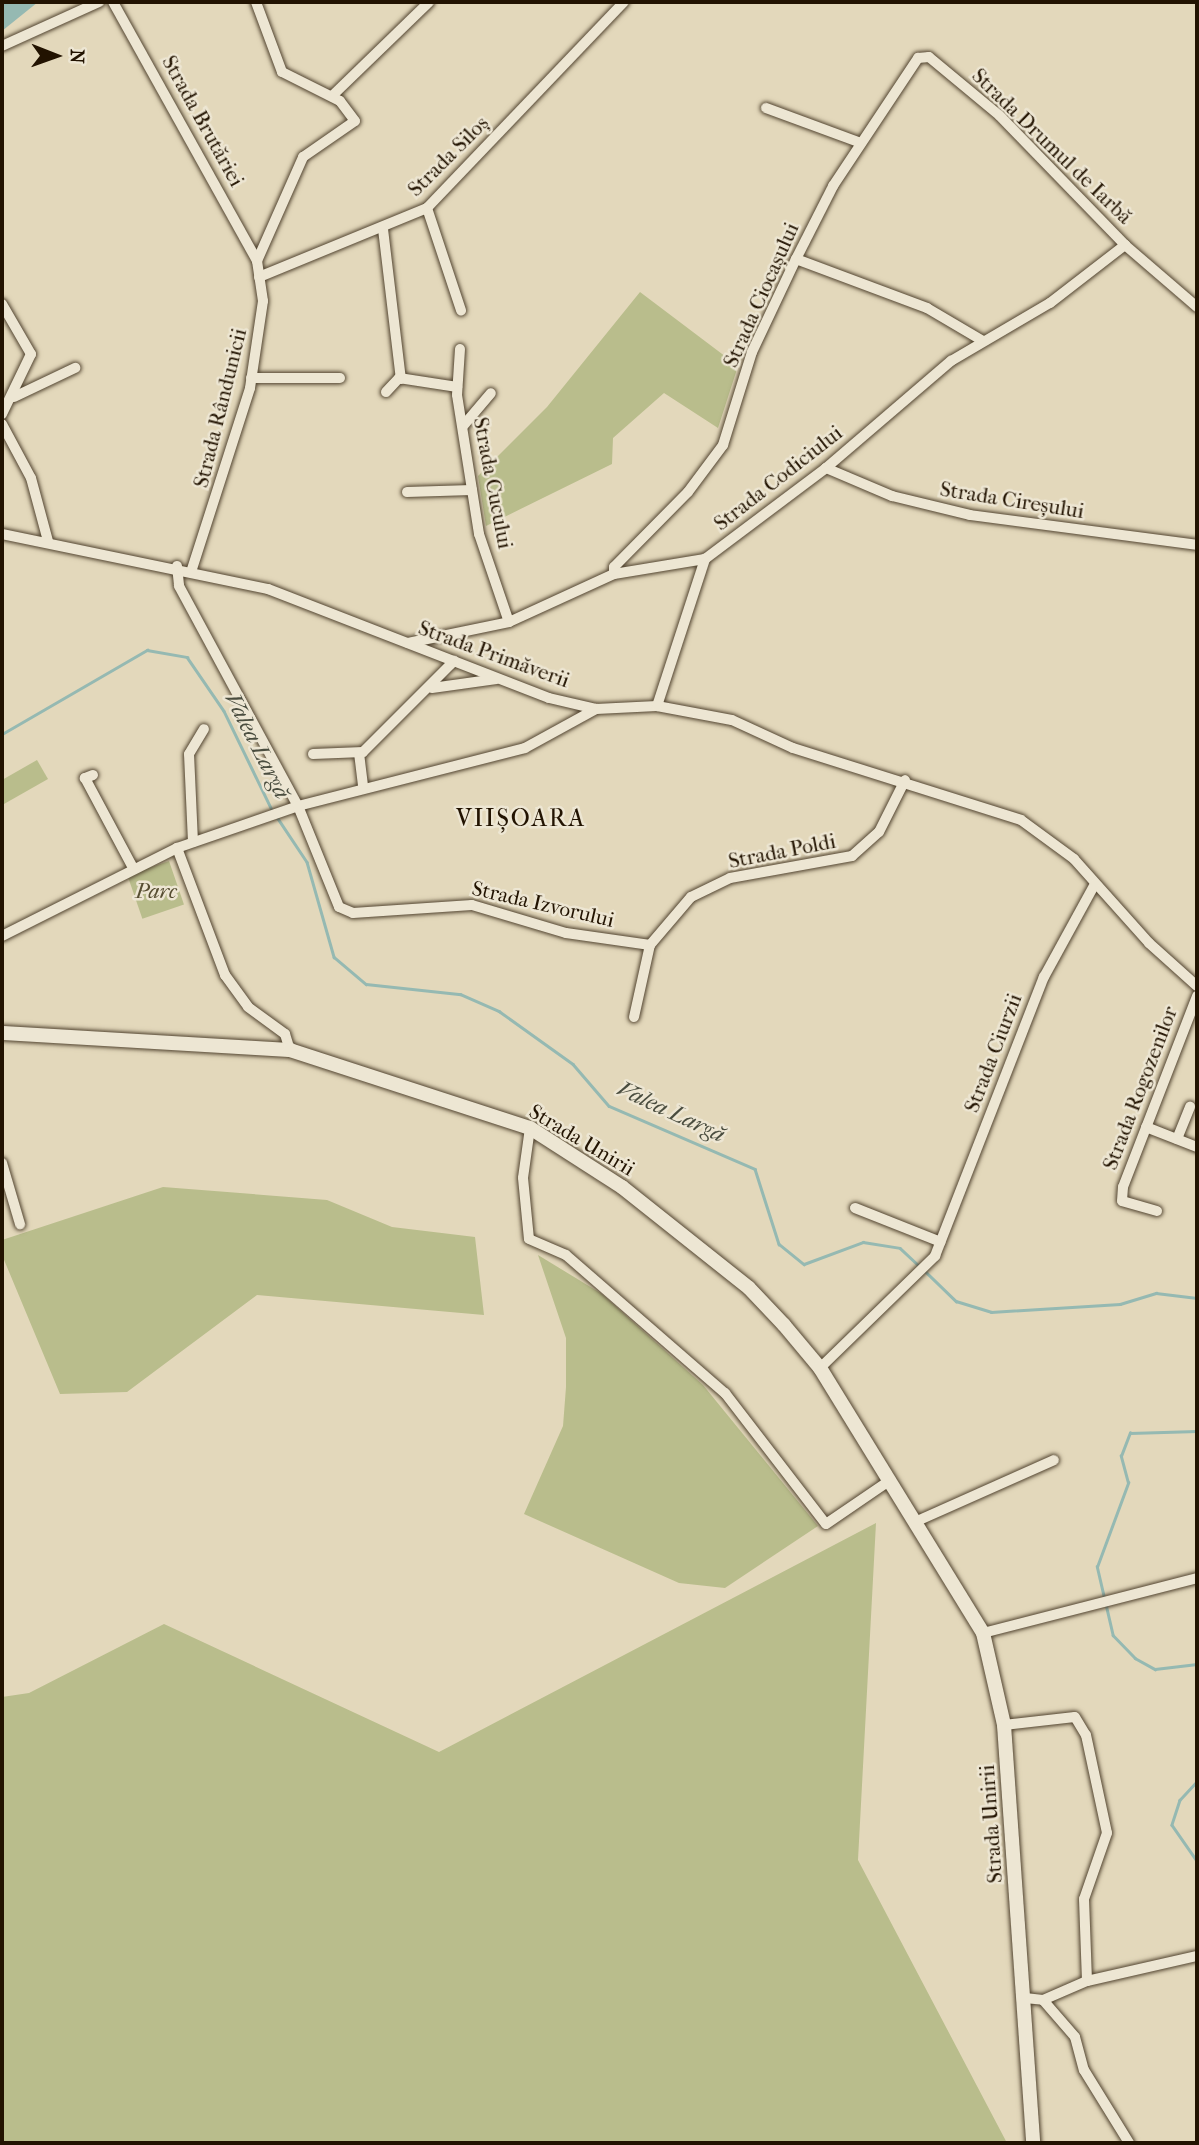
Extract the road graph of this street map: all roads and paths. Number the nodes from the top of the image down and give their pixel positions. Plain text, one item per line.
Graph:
1 (99, 2) edge
2 (113, 2) edge
3 (256, 2) edge
4 (429, 2) edge
5 (624, 2) edge
6 (2, 46) edge
7 (918, 58) joint
8 (332, 96) junction
9 (766, 108) dead end
10 (861, 143) junction
11 (427, 208) junction
12 (383, 229) junction
13 (1125, 245) junction
14 (796, 259) junction
15 (257, 261) junction
16 (259, 277) junction
17 (2, 303) edge
18 (1197, 307) edge
19 (461, 310) dead end
20 (983, 341) junction
21 (460, 349) dead end
22 (75, 368) dead end
23 (251, 378) junction
24 (340, 378) dead end
25 (401, 379) junction
26 (457, 387) junction
27 (386, 392) dead end
28 (491, 393) dead end
29 (14, 397) junction
30 (2, 414) edge
31 (2, 424) edge
32 (463, 426) junction
33 (826, 468) junction
34 (472, 490) junction
35 (407, 492) dead end
36 (2, 534) edge
37 (48, 541) junction
38 (1197, 545) edge
39 (705, 559) junction
40 (177, 566) junction
41 (192, 569) junction
42 (614, 574) junction
43 (509, 622) junction
44 (408, 643) junction
45 (454, 662) junction
46 (499, 679) junction
47 (432, 688) junction
48 (657, 706) junction
49 (596, 709) junction
50 (204, 729) dead end
51 (359, 753) junction
52 (313, 754) dead end
53 (93, 775) dead end
54 (905, 780) junction
55 (363, 788) junction
56 (293, 808) junction
57 (193, 842) junction
58 (177, 848) junction
59 (132, 866) junction
60 (1095, 884) junction
61 (2, 936) edge
62 (650, 945) junction
63 (1197, 986) edge
64 (1197, 996) edge
65 (634, 1017) dead end
66 (2, 1033) edge
67 (290, 1050) junction
68 (1190, 1106) dead end
69 (1146, 1127) junction
70 (530, 1128) junction
71 (1177, 1139) junction
72 (1197, 1147) edge
73 (2, 1163) edge
74 (855, 1208) dead end
75 (1157, 1211) dead end
76 (20, 1224) dead end
77 (942, 1242) junction
78 (820, 1368) junction
79 (1054, 1460) dead end
80 (888, 1481) junction
81 (915, 1522) junction
82 (1197, 1578) edge
83 (983, 1633) junction
84 (1004, 1725) junction
85 (1197, 1956) edge
86 (1087, 1981) junction
87 (1025, 1998) junction
88 (1043, 2000) junction
89 (1033, 2143) edge
90 (1129, 2143) edge

1 - 6 street
2 - 15 street, Strada Brutăriei
3 - 8 street
4 - 8 street
5 - 11 street, Strada Siloș
7 - 10 street, Strada Ciocașului
7 - 13 street, Strada Drumul de Iarbă
8 - 15 street
9 - 10 street
10 - 14 street, Strada Ciocașului
11 - 12 street, Strada Siloș
11 - 19 street
12 - 16 street, Strada Siloș
12 - 25 street
13 - 18 street, Strada Drumul de Iarbă
13 - 20 street, Strada Codiciului
14 - 20 street
14 - 42 street, Strada Ciocașului
15 - 16 street, Strada Rândunicii
16 - 23 street, Strada Rândunicii
17 - 29 street
20 - 33 street, Strada Codiciului
21 - 26 street, Strada Cucului
22 - 29 street
23 - 24 street
23 - 41 street, Strada Rândunicii
25 - 26 street
25 - 27 street
26 - 32 street, Strada Cucului
28 - 32 street
29 - 30 street
31 - 37 street
32 - 34 street, Strada Cucului
33 - 38 street, Strada Cireșului
33 - 39 street, Strada Codiciului
34 - 35 street
34 - 43 street, Strada Cucului
36 - 37 street, Strada Primăverii
37 - 40 street, Strada Primăverii
39 - 42 street, Strada Codiciului
39 - 48 street
40 - 41 street, Strada Primăverii
40 - 56 street
41 - 44 street, Strada Primăverii
42 - 43 street, Strada Codiciului
43 - 44 street, Strada Codiciului
44 - 45 street, Strada Primăverii
45 - 46 street, Strada Primăverii
45 - 47 street
46 - 47 street
46 - 49 street, Strada Primăverii
47 - 51 street
48 - 49 street, Strada Primăverii
48 - 54 street, Strada Primăverii
49 - 55 street
50 - 57 street
51 - 52 street
51 - 55 street
53 - 59 street
54 - 60 street, Strada Primăverii
54 - 62 street, Strada Poldi
55 - 56 street
56 - 57 street
56 - 62 street, Strada Izvorului
57 - 58 street
58 - 59 street
58 - 67 street
59 - 61 street
60 - 63 street, Strada Primăverii
60 - 77 street, Strada Ciurzii
62 - 65 street
64 - 69 street, Strada Rogozenilor
66 - 67 main road, Strada Unirii
67 - 70 main road, Strada Unirii
68 - 71 street
69 - 71 street
69 - 75 street, Strada Rogozenilor
70 - 78 main road, Strada Unirii
70 - 80 street
71 - 72 street
73 - 76 street
74 - 77 street
77 - 78 street, Strada Ciurzii
78 - 80 main road, Strada Unirii
79 - 81 street
80 - 81 main road, Strada Unirii
81 - 83 main road, Strada Unirii
82 - 83 street
83 - 84 main road, Strada Unirii
84 - 86 street
84 - 87 main road, Strada Unirii
85 - 86 street
86 - 88 street
87 - 88 street
87 - 89 main road, Strada Unirii
88 - 90 street

